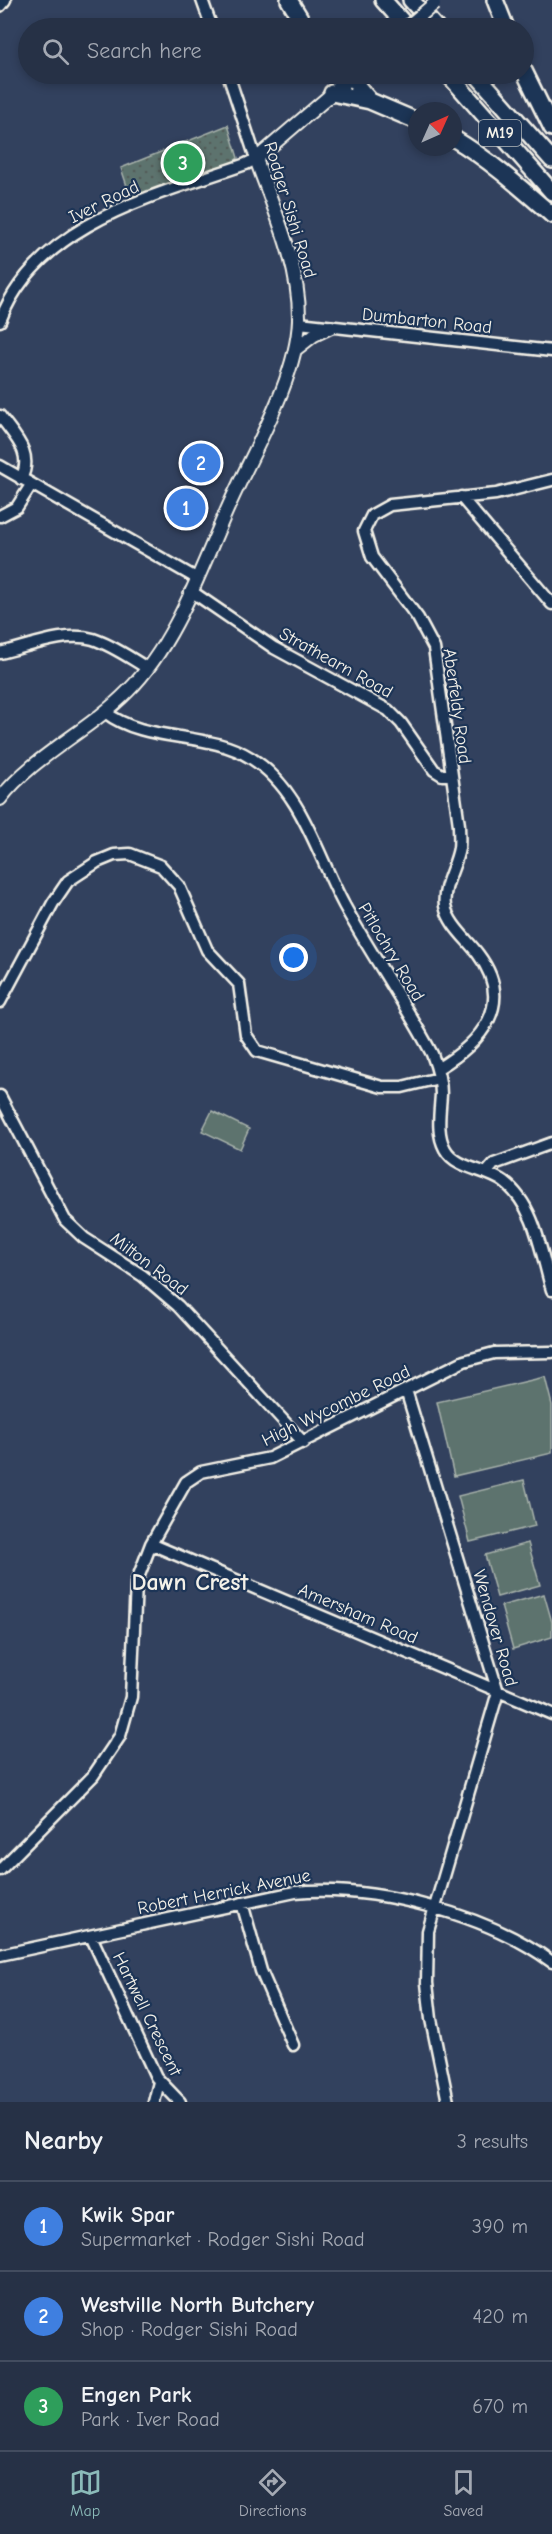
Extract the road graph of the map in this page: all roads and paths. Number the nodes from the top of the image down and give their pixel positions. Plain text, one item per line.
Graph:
1 (5, 0) edge
2 (202, 0) edge
3 (289, 0) edge
4 (383, 0) edge
5 (411, 0) edge
6 (495, 0) edge
7 (436, 2) edge
8 (0, 6) edge
9 (208, 18) edge
10 (300, 18) edge
11 (398, 18) edge
12 (418, 18) edge
13 (427, 18) edge
14 (502, 18) edge
15 (231, 84) edge
16 (336, 84) edge
17 (357, 84) edge
18 (457, 84) edge
19 (485, 84) edge
20 (530, 84) edge
21 (370, 101) junction
22 (408, 117) edge
23 (552, 128) edge
24 (462, 143) edge
25 (256, 159) junction
26 (552, 160) edge
27 (552, 192) edge
28 (552, 215) edge
29 (0, 321) edge
30 (298, 323) junction
31 (331, 327) junction
32 (296, 350) junction
33 (552, 351) edge
34 (0, 416) edge
35 (0, 466) edge
36 (21, 479) junction
37 (552, 480) edge
38 (31, 485) junction
39 (461, 497) junction
40 (0, 516) edge
41 (196, 578) junction
42 (191, 591) junction
43 (552, 604) edge
44 (0, 653) edge
45 (147, 668) junction
46 (105, 712) junction
47 (450, 775) junction
48 (0, 799) edge
49 (0, 1002) edge
50 (438, 1073) junction
51 (0, 1096) edge
52 (552, 1143) edge
53 (487, 1172) junction
54 (552, 1290) edge
55 (552, 1352) edge
56 (406, 1390) junction
57 (304, 1443) junction
58 (151, 1544) junction
59 (498, 1692) junction
60 (552, 1714) edge
61 (0, 1870) edge
62 (242, 1903) junction
63 (433, 1909) junction
64 (91, 1936) junction
65 (0, 1955) edge
66 (552, 1962) edge
67 (293, 2045) dead end
68 (159, 2082) junction
69 (154, 2102) edge
70 (180, 2102) edge
71 (448, 2102) edge

1 - 8 street
2 - 9 street
3 - 10 highway
4 - 11 highway
5 - 13 highway
6 - 14 highway
7 - 12 main road, bridge
15 - 25 street, Rodger Sishi Road
16 - 21 highway
16 - 25 main road
17 - 21 highway
18 - 27 highway, M19
19 - 26 highway, M19
20 - 23 highway
21 - 22 highway
24 - 28 highway
25 - 29 street, Iver Road
25 - 30 main road, Rodger Sishi Road
30 - 31 street, Dumbarton Road
30 - 32 main road, Rodger Sishi Road
31 - 32 main road
31 - 33 street, Dumbarton Road
32 - 41 main road, Rodger Sishi Road
34 - 36 street
35 - 36 street
36 - 38 street
37 - 39 street, Aberfeldy Road
38 - 40 street
38 - 41 street
39 - 43 street
39 - 47 street, Aberfeldy Road
41 - 42 main road, Rodger Sishi Road
42 - 45 main road, Rodger Sishi Road
42 - 47 street, Strathearn Road
44 - 45 street
45 - 46 main road, Rodger Sishi Road
46 - 48 main road, Rodger Sishi Road
46 - 50 street, Pitlochry Road
47 - 50 street, Aberfeldy Road
49 - 50 street, Aberfeldy Road
50 - 53 street, Pitlochry Road
51 - 57 street, Milton Road
52 - 53 street
53 - 54 street, Pitlochry Road
55 - 56 street, High Wycombe Road
56 - 57 street, High Wycombe Road
56 - 59 street, Wendover Road
57 - 58 street, High Wycombe Road
58 - 59 street, Amersham Road
58 - 61 street, High Wycombe Road
59 - 60 street, Amersham Road
59 - 63 street, Wendover Road
62 - 63 street, Robert Herrick Avenue
62 - 64 street, Robert Herrick Avenue
62 - 67 street
63 - 66 street, Robert Herrick Avenue
63 - 71 street
64 - 65 street, Robert Herrick Avenue
64 - 68 street, Hartwell Crescent
68 - 69 street
68 - 70 street, Hartwell Crescent

